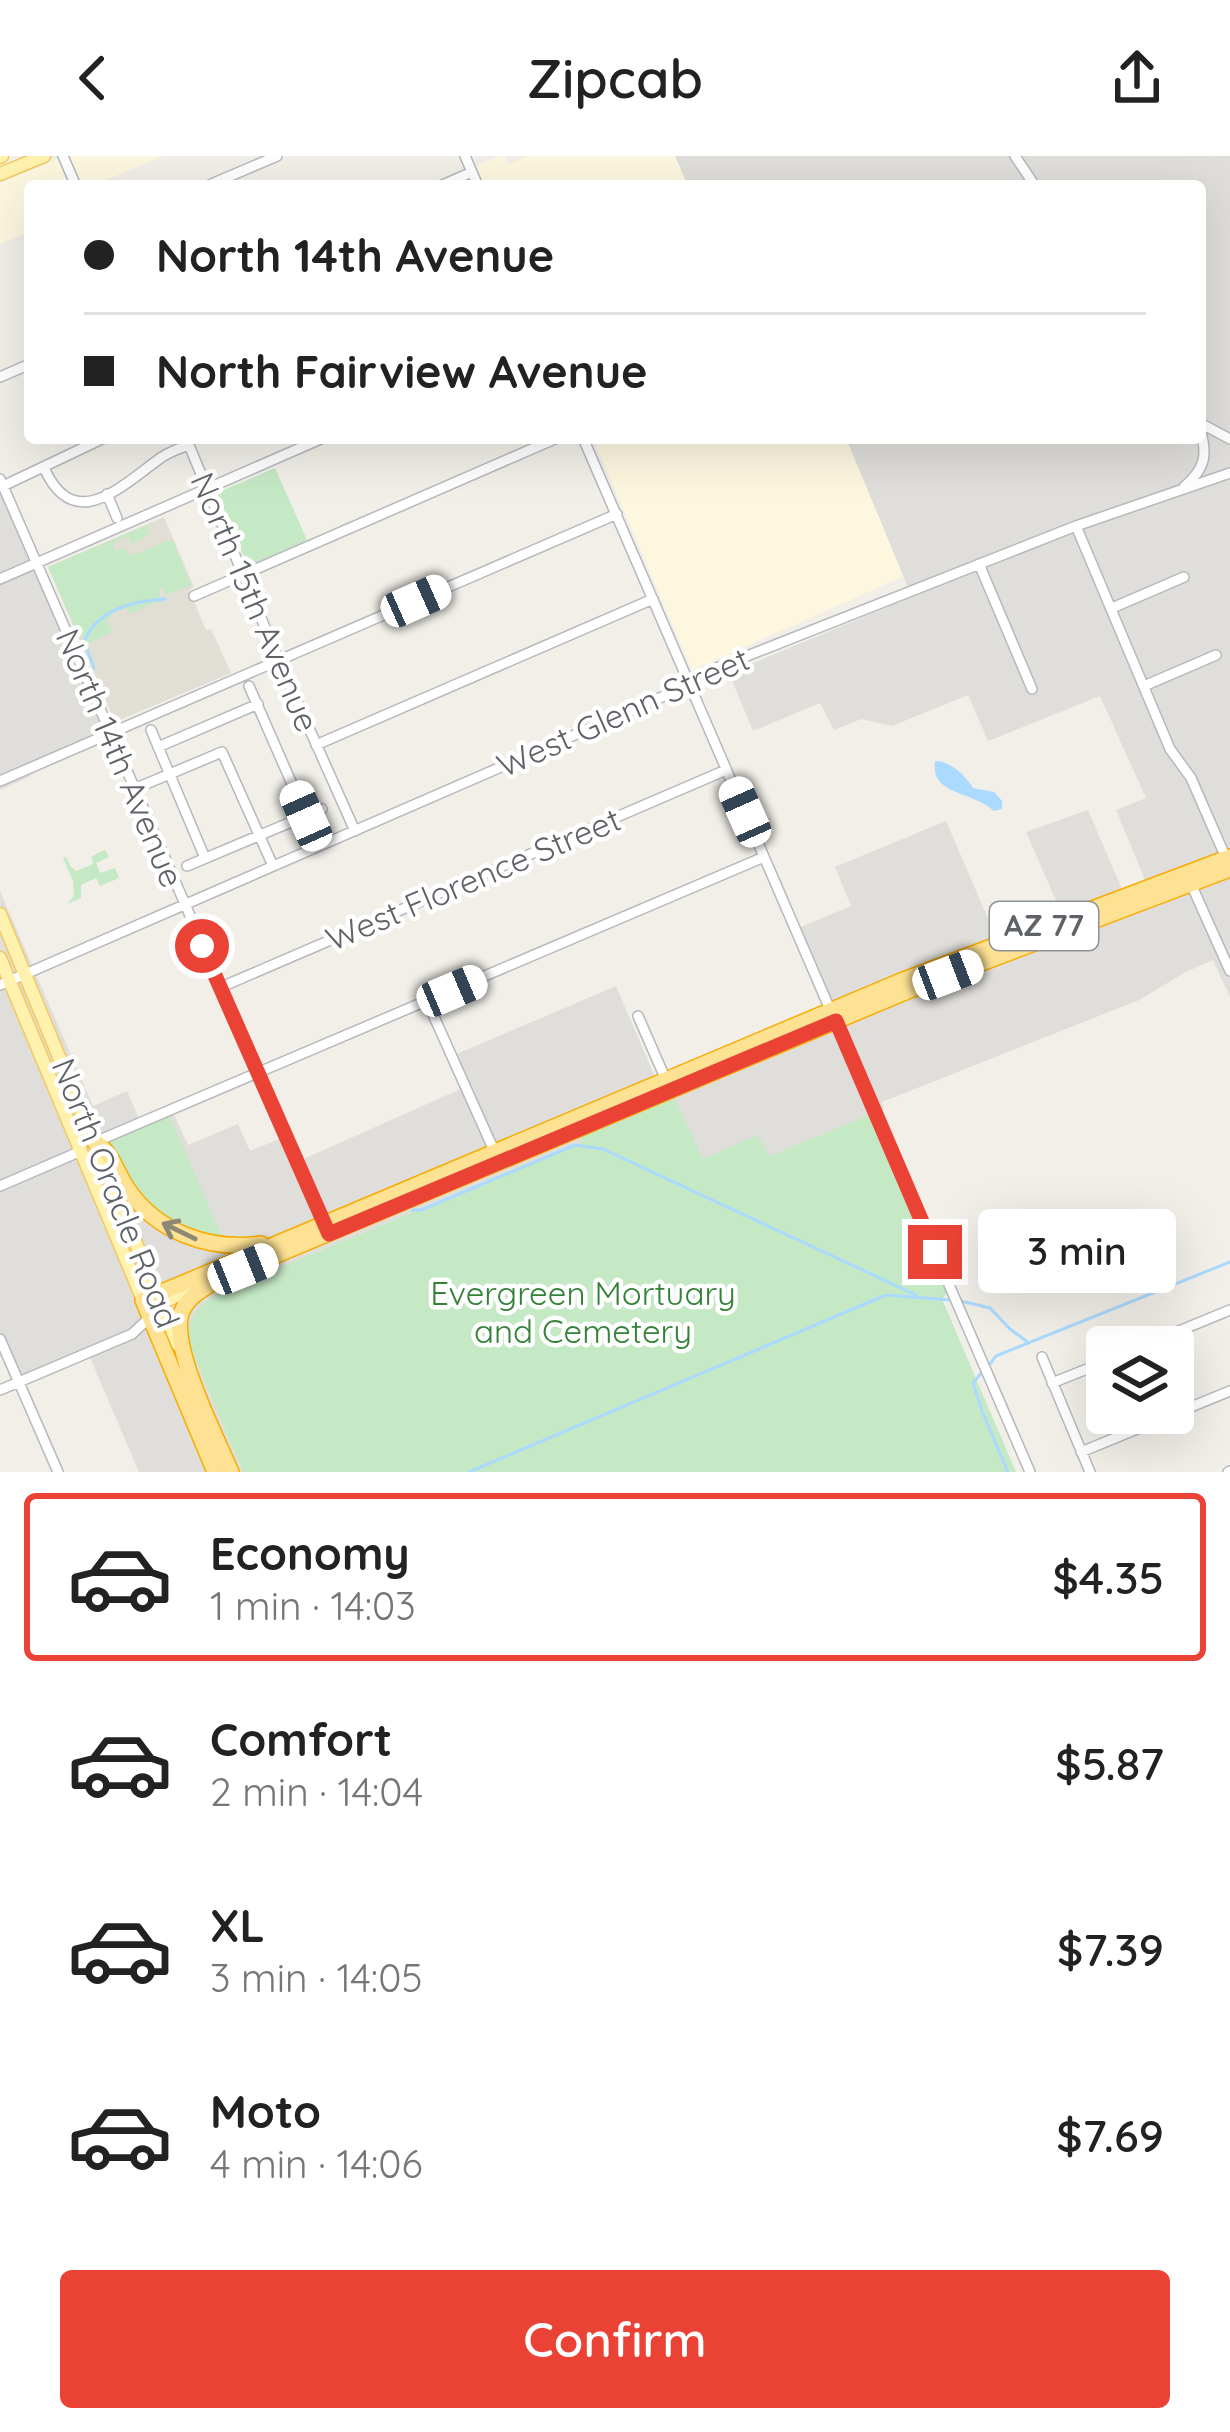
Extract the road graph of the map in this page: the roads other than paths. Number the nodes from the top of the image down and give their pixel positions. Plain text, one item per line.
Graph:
1 (44, 156) edge
2 (277, 156) edge
3 (465, 156) edge
4 (472, 172) junction
5 (0, 175) edge
6 (221, 180) edge
7 (454, 180) edge
8 (475, 180) edge
9 (92, 444) edge
10 (182, 444) edge
11 (188, 444) edge
12 (309, 444) edge
13 (543, 444) edge
14 (587, 444) edge
15 (1204, 444) edge
16 (44, 468) junction
17 (1230, 473) edge
18 (2, 482) edge
19 (208, 488) junction
20 (1179, 491) junction
21 (106, 494) junction
22 (617, 514) junction
23 (117, 518) dead end
24 (1076, 526) junction
25 (37, 563) junction
26 (979, 564) junction
27 (244, 574) junction
28 (1184, 577) dead end
29 (0, 579) edge
30 (194, 596) dead end
31 (653, 599) junction
32 (1112, 608) junction
33 (1216, 655) dead end
34 (279, 661) junction
35 (689, 682) junction
36 (249, 686) dead end
37 (1144, 686) junction
38 (1032, 689) dead end
39 (258, 704) junction
40 (151, 730) dead end
41 (109, 733) junction
42 (316, 746) junction
43 (158, 747) junction
44 (726, 770) junction
45 (170, 774) junction
46 (0, 781) edge
47 (134, 789) junction
48 (322, 809) dead end
49 (306, 816) junction
50 (355, 831) junction
51 (259, 836) junction
52 (764, 857) junction
53 (205, 858) junction
54 (1228, 862) edge
55 (187, 866) dead end
56 (273, 866) junction
57 (1188, 879) junction
58 (184, 905) junction
59 (0, 914) edge
60 (1074, 915) junction
61 (1009, 952) junction
62 (0, 958) edge
63 (1230, 971) edge
64 (25, 974) junction
65 (5, 983) edge
66 (220, 988) junction
67 (428, 1001) junction
68 (638, 1016) dead end
69 (834, 1016) junction
70 (257, 1074) junction
71 (669, 1085) junction
72 (88, 1146) junction
73 (497, 1157) junction
74 (0, 1186) edge
75 (327, 1229) junction
76 (293, 1237) junction
77 (219, 1279) junction
78 (152, 1307) junction
79 (1230, 1310) edge
80 (1191, 1326) edge
81 (131, 1334) junction
82 (0, 1339) edge
83 (160, 1342) junction
84 (183, 1357) junction
85 (1042, 1357) dead end
86 (1086, 1369) edge
87 (18, 1382) junction
88 (1052, 1383) junction
89 (0, 1390) edge
90 (1230, 1391) edge
91 (1081, 1452) junction
92 (58, 1472) edge
93 (214, 1472) edge
94 (231, 1472) edge
95 (1030, 1472) edge
96 (1090, 1472) edge

1 - 5 main road
2 - 6 street
3 - 4 street
4 - 7 street
4 - 8 street
9 - 16 street
10 - 21 street
11 - 19 street, North 15th Avenue
12 - 19 street
13 - 27 street
14 - 22 street
15 - 20 street
16 - 18 street
16 - 21 street
17 - 20 street, West Glenn Street
18 - 25 street, North 14th Avenue
19 - 25 street
19 - 27 street, North 15th Avenue
20 - 24 street, West Glenn Street
21 - 23 street
22 - 31 street
22 - 34 street
24 - 26 street, West Glenn Street
24 - 32 street
25 - 29 street
25 - 41 street, North 14th Avenue
26 - 35 street, West Glenn Street
26 - 38 street
27 - 30 street
27 - 34 street, North 15th Avenue
28 - 32 street
31 - 35 street
31 - 42 street
32 - 37 street
33 - 37 street
34 - 41 street
34 - 42 street, North 15th Avenue
35 - 44 street
35 - 50 street, West Glenn Street
36 - 39 street
37 - 54 street
39 - 43 street
39 - 49 street
40 - 43 street
41 - 46 street
41 - 47 street, North 14th Avenue
42 - 50 street, North 15th Avenue
43 - 45 street
44 - 52 street
44 - 66 street, West Florence Street
45 - 47 street
45 - 51 street
45 - 53 street
47 - 58 street, North 14th Avenue
48 - 49 street
49 - 51 street
50 - 56 street, West Glenn Street
51 - 53 street
51 - 56 street
52 - 67 street
52 - 69 street
53 - 55 street
54 - 57 highway, AZ 77
56 - 58 street, West Glenn Street
57 - 60 highway, AZ 77
57 - 61 highway, AZ 77
57 - 63 street
58 - 64 street, West Glenn Street
58 - 66 street, North 14th Avenue
59 - 64 main road, North Oracle Road
60 - 61 highway
60 - 69 highway, AZ 77
61 - 69 highway, AZ 77
62 - 65 main road, North Oracle Road
64 - 65 street, West Glenn Street
64 - 72 main road, North Oracle Road
65 - 72 main road, North Oracle Road
66 - 70 street, North 14th Avenue
67 - 70 street
67 - 73 street
68 - 71 street
69 - 71 highway, AZ 77
69 - 95 street
70 - 72 street
70 - 75 street, North 14th Avenue
71 - 73 highway, AZ 77
72 - 74 street
76 -> 72 highway
72 - 78 main road, North Oracle Road
73 - 75 highway, AZ 77
75 - 76 highway, AZ 77
75 - 77 highway, AZ 77
76 - 78 highway, AZ 77
77 - 78 main road, AZ 77
77 - 84 highway, AZ 77
78 - 81 street
78 - 83 highway, North Oracle Road
78 - 84 main road, North Oracle Road
79 - 80 street
81 - 83 street
81 - 87 street
82 - 87 street
83 - 93 highway, North Oracle Road
84 - 94 highway, North Oracle Road / AZ 77
85 - 88 street
86 - 88 street
87 - 89 street
87 - 92 street
88 - 91 street
90 - 91 street
91 - 96 street

